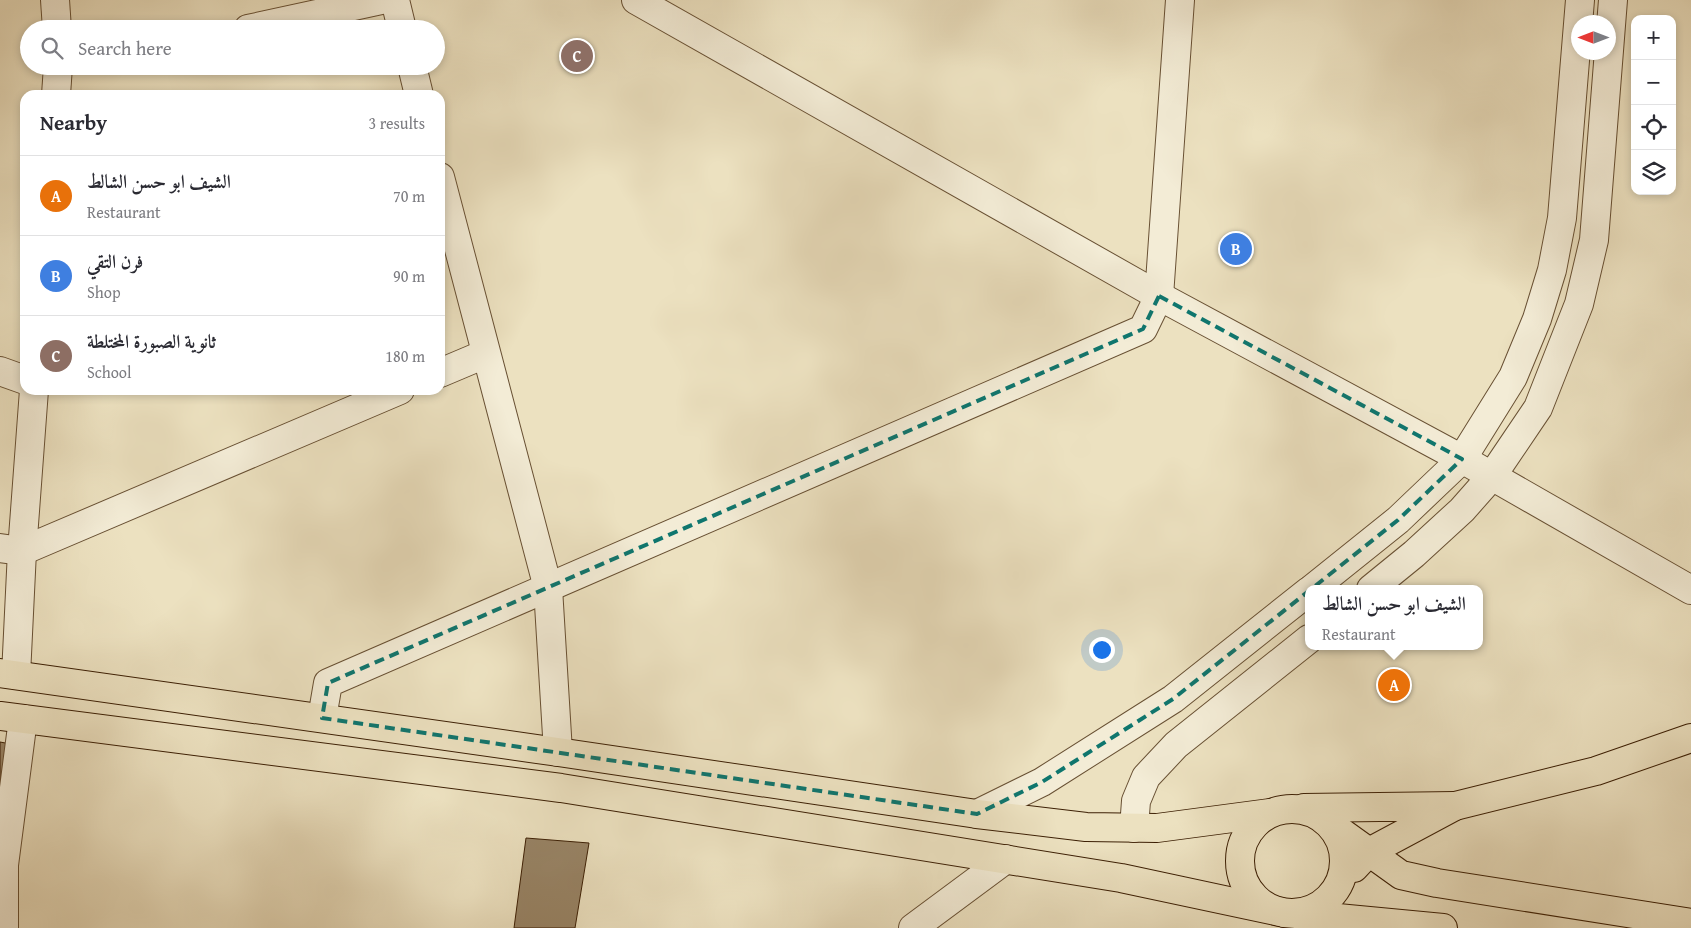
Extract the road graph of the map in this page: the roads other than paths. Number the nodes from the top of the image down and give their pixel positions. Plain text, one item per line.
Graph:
1 (55, 0) edge
2 (381, 0) edge
3 (395, 0) edge
4 (636, 0) edge
5 (1180, 0) edge
6 (1580, 0) edge
7 (1613, 0) edge
8 (56, 20) edge
9 (289, 20) edge
10 (400, 20) edge
11 (414, 75) edge
12 (418, 90) edge
13 (445, 197) edge
14 (1159, 296) junction
15 (485, 354) junction
16 (0, 371) edge
17 (445, 371) edge
18 (20, 378) edge
19 (33, 395) edge
20 (388, 395) edge
21 (1462, 459) junction
22 (1492, 476) junction
23 (11, 549) edge
24 (1316, 585) edge
25 (1376, 585) edge
26 (548, 588) junction
27 (1691, 590) edge
28 (1305, 594) edge
29 (1305, 641) edge
30 (8, 674) edge
31 (11, 718) edge
32 (322, 718) junction
33 (1691, 738) edge
34 (558, 752) junction
35 (1455, 806) junction
36 (1301, 808) junction
37 (1270, 813) junction
38 (977, 814) junction
39 (1330, 824) junction
40 (1134, 828) junction
41 (1369, 852) junction
42 (1006, 859) junction
43 (1338, 886) junction
44 (1285, 913) junction
45 (1691, 922) edge
46 (4, 928) edge
47 (913, 928) edge
48 (1443, 928) edge

1 - 8 street
2 - 9 street
3 - 10 street
4 - 14 street
5 - 14 street
6 - 21 street
7 - 22 street
11 - 12 street
13 - 15 street
14 - 21 street
14 - 26 street
15 - 17 street
15 - 26 street
16 - 18 street
19 - 23 street
20 - 23 street
21 - 22 street
21 - 24 street
22 - 25 street
22 - 27 street
23 - 30 street
26 - 32 street
26 - 34 street
28 - 38 street
29 - 40 street
30 - 32 main road
31 - 42 main road
31 - 46 street
32 - 34 main road
33 - 35 main road
34 - 38 main road
35 - 36 main road
35 - 41 main road
36 - 37 main road
36 - 39 main road
37 - 40 main road
37 - 44 main road
38 - 40 main road
39 - 41 main road
39 - 43 main road
41 - 43 main road
41 - 45 main road
42 - 44 main road
42 - 47 street
43 - 44 main road
44 - 48 main road

